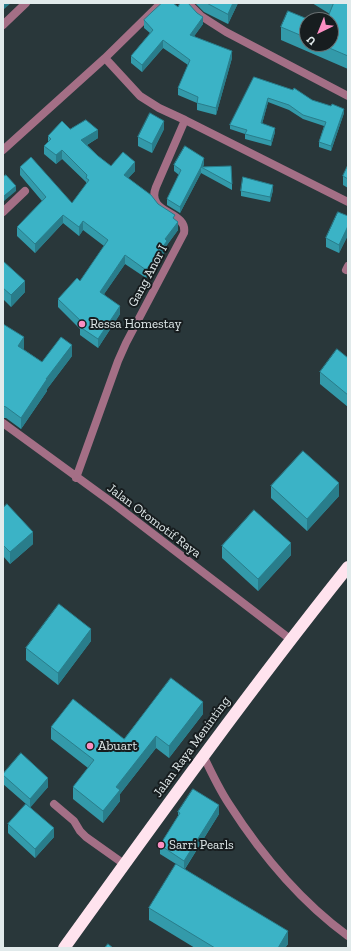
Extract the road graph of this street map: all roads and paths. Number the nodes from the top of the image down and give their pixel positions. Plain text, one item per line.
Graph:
1 (26, 3) edge
2 (161, 3) edge
3 (188, 3) edge
4 (3, 25) edge
5 (105, 58) junction
6 (348, 96) edge
7 (185, 120) junction
8 (3, 150) edge
9 (25, 191) dead end
10 (348, 202) edge
11 (3, 212) edge
12 (3, 423) edge
13 (76, 478) junction
14 (348, 567) edge
15 (290, 639) junction
16 (203, 756) junction
17 (54, 804) dead end
18 (124, 864) junction
19 (348, 936) edge
20 (64, 948) edge

1 - 4 street
2 - 5 street
3 - 6 street
5 - 7 street
5 - 8 street
7 - 10 street
7 - 13 street, Gang Anor I
9 - 11 street
12 - 13 street, Jalan Otomotif Raya
13 - 15 street, Jalan Otomotif Raya
14 - 15 highway, Jalan Raya Meninting
15 - 16 highway, Jalan Raya Meninting
16 - 18 highway, Jalan Raya Meninting
16 - 19 street
17 - 18 street
18 - 20 highway, Jalan Raya Meninting

